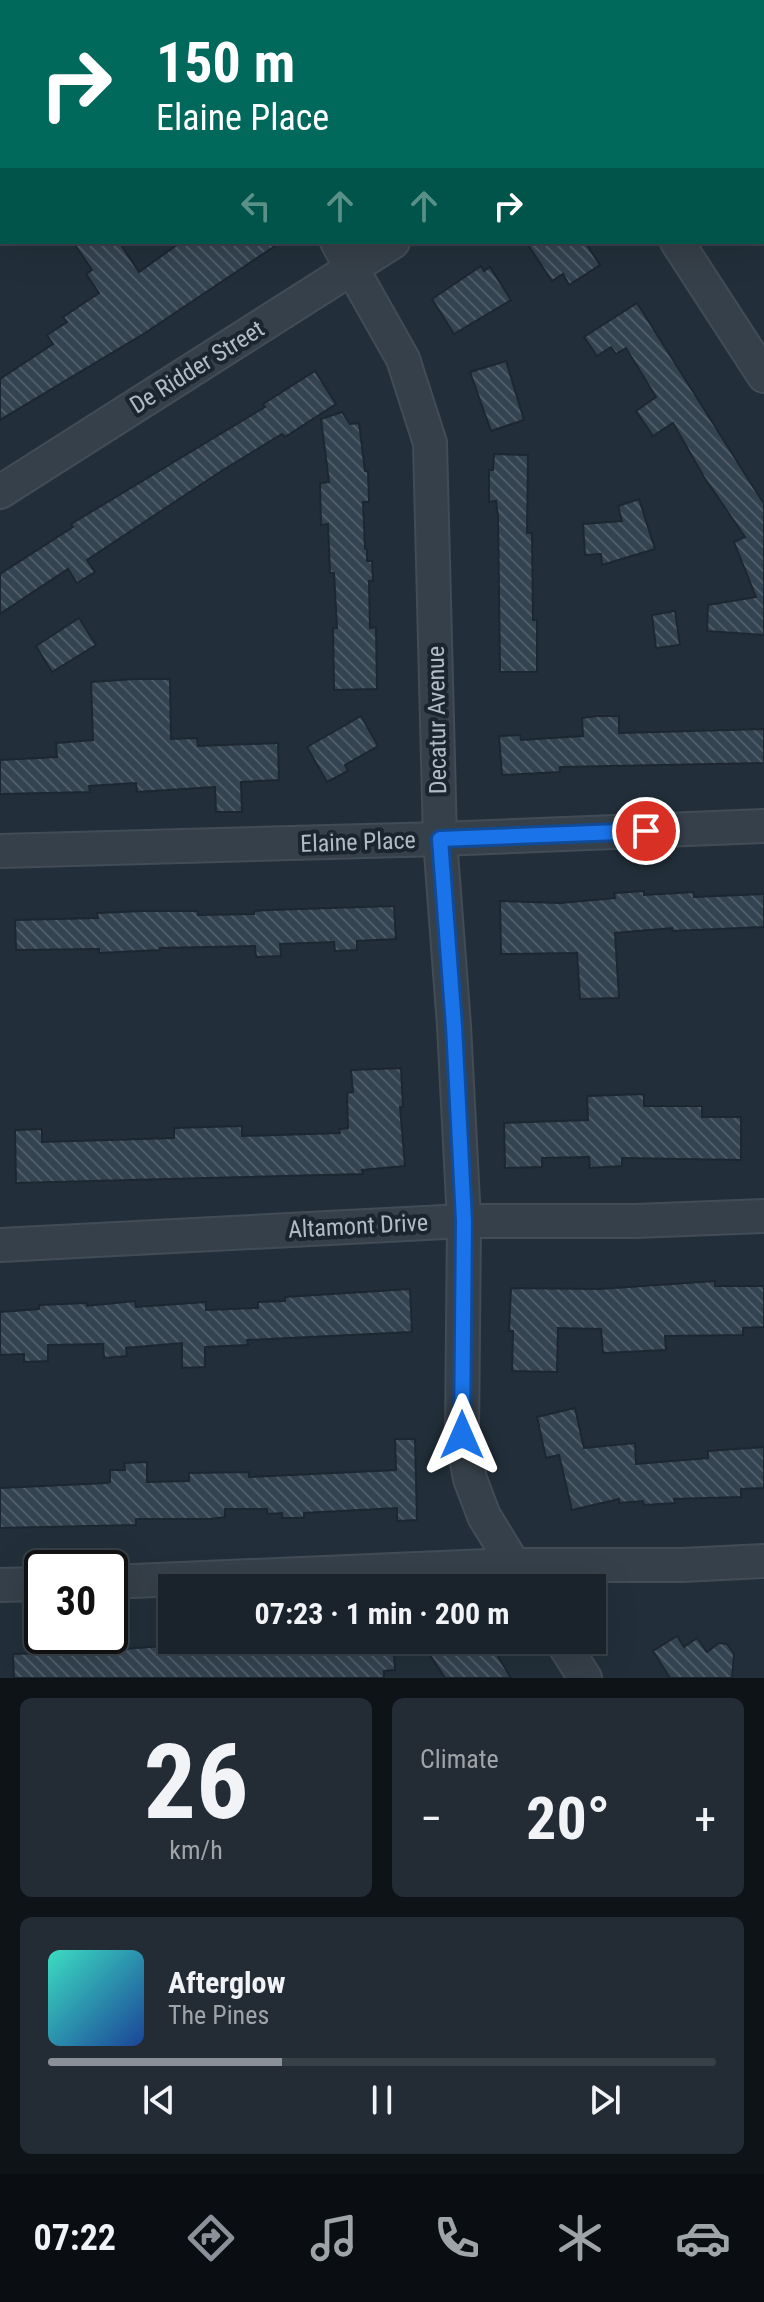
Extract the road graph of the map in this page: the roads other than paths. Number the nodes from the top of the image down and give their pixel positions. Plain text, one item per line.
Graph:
1 (386, 244) edge
2 (678, 244) edge
3 (345, 255) edge
4 (764, 376) edge
5 (0, 492) edge
6 (764, 826) edge
7 (440, 839) junction
8 (0, 851) edge
9 (764, 1216) edge
10 (464, 1221) junction
11 (0, 1245) edge
12 (764, 1561) edge
13 (518, 1574) edge
14 (560, 1574) edge
15 (158, 1581) edge
16 (128, 1582) edge
17 (24, 1584) edge
18 (0, 1585) edge
19 (570, 1654) edge
20 (585, 1678) edge

1 - 3 street, De Ridder Street
2 - 4 street
3 - 5 street, De Ridder Street
3 - 7 street, Decatur Avenue
6 - 7 street, Elaine Place
7 - 8 street, Elaine Place
7 - 10 street, Decatur Avenue
9 - 10 street, Altamont Drive
10 - 11 street, Altamont Drive
10 - 13 street, Decatur Avenue
12 - 14 street
15 - 16 street
17 - 18 street
19 - 20 street

